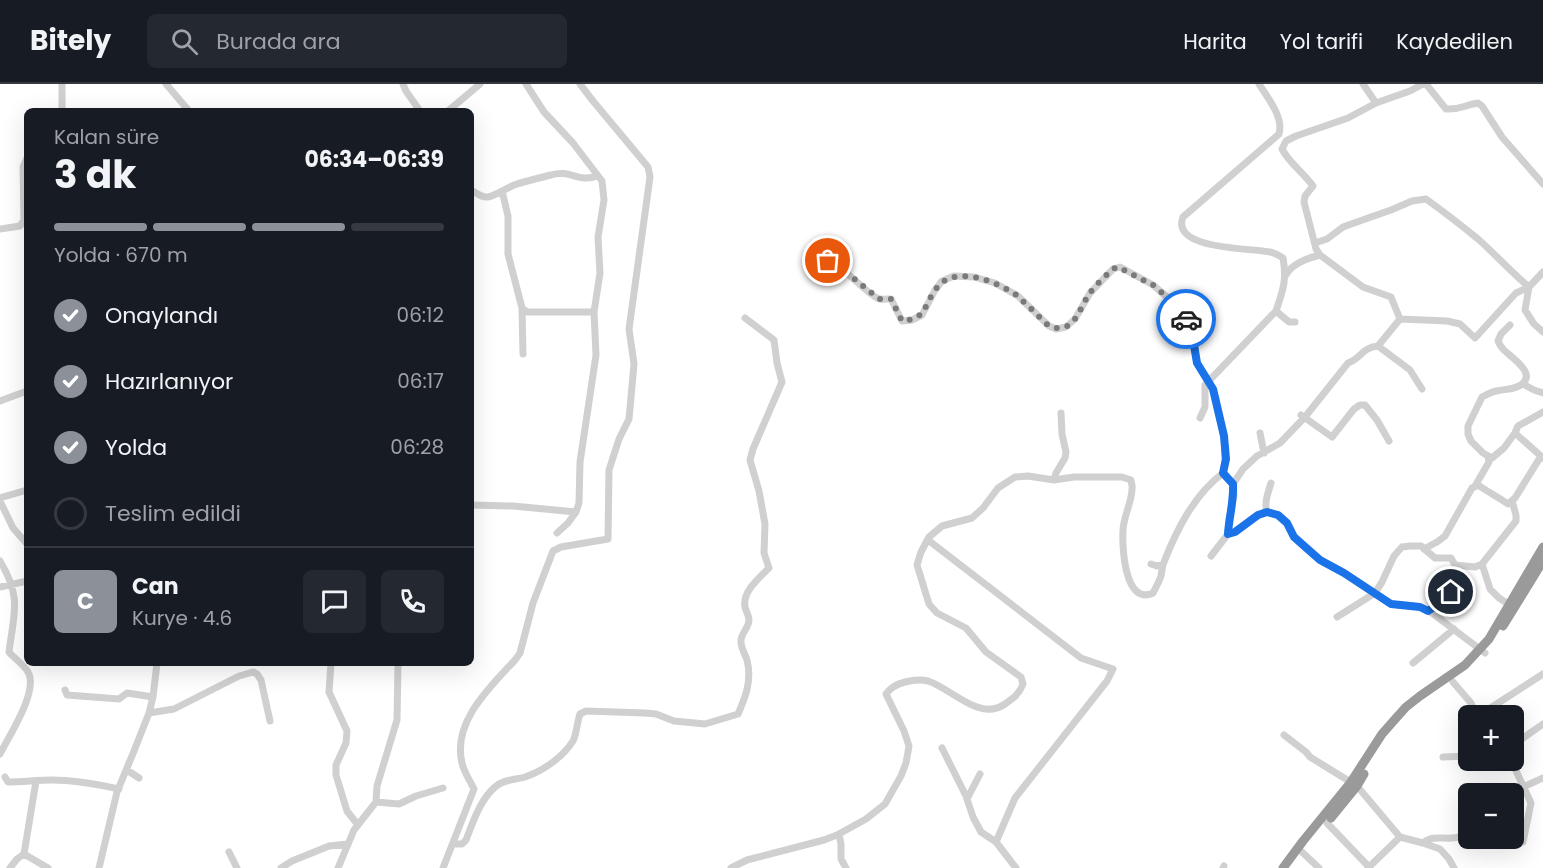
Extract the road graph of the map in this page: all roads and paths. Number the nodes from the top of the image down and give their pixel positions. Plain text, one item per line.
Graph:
1 (62, 84) edge
2 (166, 84) edge
3 (403, 84) edge
4 (480, 84) edge
5 (526, 84) edge
6 (580, 84) edge
7 (1259, 84) edge
8 (1363, 84) edge
9 (1424, 84) edge
10 (1376, 103) junction
11 (62, 108) edge
12 (186, 108) edge
13 (418, 108) edge
14 (452, 108) edge
15 (24, 165) edge
16 (597, 176) junction
17 (1543, 184) edge
18 (502, 191) junction
19 (474, 192) edge
20 (24, 220) edge
21 (24, 220) edge
22 (0, 229) edge
23 (1315, 243) junction
24 (809, 249) dead end
25 (1320, 255) junction
26 (1543, 272) edge
27 (1286, 275) junction
28 (1529, 287) junction
29 (522, 308) junction
30 (1276, 311) junction
31 (594, 312) junction
32 (745, 318) dead end
33 (1400, 319) junction
34 (1295, 322) dead end
35 (1510, 325) dead end
36 (1543, 332) edge
37 (1378, 346) junction
38 (523, 354) dead end
39 (1209, 381) junction
40 (1523, 384) junction
41 (1422, 389) dead end
42 (24, 392) edge
43 (1543, 393) edge
44 (0, 401) edge
45 (1543, 412) edge
46 (1061, 413) dead end
47 (1303, 416) junction
48 (1200, 418) dead end
49 (1260, 433) dead end
50 (1515, 433) junction
51 (1389, 441) dead end
52 (1264, 453) junction
53 (1488, 457) junction
54 (1542, 457) edge
55 (1223, 473) junction
56 (1054, 480) junction
57 (1271, 483) dead end
58 (1233, 484) junction
59 (1475, 486) junction
60 (24, 491) edge
61 (0, 499) edge
62 (1512, 501) junction
63 (474, 505) edge
64 (576, 512) junction
65 (1267, 512) junction
66 (557, 532) dead end
67 (1228, 534) junction
68 (928, 540) junction
69 (24, 541) edge
70 (1543, 547) edge
71 (1424, 549) junction
72 (1211, 556) dead end
73 (0, 561) edge
74 (1543, 561) edge
75 (1150, 564) dead end
76 (1163, 564) junction
77 (1482, 564) junction
78 (24, 582) edge
79 (12, 584) junction
80 (0, 587) edge
81 (1451, 592) dead end
82 (1375, 593) junction
83 (1512, 607) junction
84 (1428, 611) junction
85 (1337, 617) dead end
86 (1454, 628) junction
87 (0, 650) edge
88 (1483, 651) junction
89 (9, 652) junction
90 (1413, 663) dead end
91 (157, 666) edge
92 (331, 666) edge
93 (398, 666) edge
94 (1543, 674) edge
95 (1454, 682) junction
96 (65, 690) dead end
97 (153, 697) junction
98 (1472, 705) edge
99 (1494, 705) edge
100 (148, 713) junction
101 (270, 721) dead end
102 (1543, 724) edge
103 (1284, 735) dead end
104 (1524, 739) edge
105 (942, 748) dead end
106 (0, 754) edge
107 (1458, 756) edge
108 (1443, 757) dead end
109 (127, 770) junction
110 (980, 774) dead end
111 (139, 778) dead end
112 (1543, 778) edge
113 (36, 781) junction
114 (6, 782) dead end
115 (1354, 784) junction
116 (1524, 787) edge
117 (443, 788) dead end
118 (119, 789) junction
119 (1524, 789) edge
120 (967, 799) junction
121 (376, 802) junction
122 (1327, 823) junction
123 (358, 825) junction
124 (839, 834) junction
125 (1524, 834) edge
126 (1400, 837) junction
127 (1458, 837) edge
128 (996, 842) junction
129 (1423, 843) junction
130 (347, 844) junction
131 (453, 844) junction
132 (229, 852) dead end
133 (1302, 852) junction
134 (24, 854) junction
135 (10, 868) edge
136 (48, 868) edge
137 (99, 868) edge
138 (237, 868) edge
139 (281, 868) edge
140 (338, 868) edge
141 (443, 868) edge
142 (731, 868) edge
143 (846, 868) edge
144 (1016, 868) edge
145 (1283, 868) edge
146 (1290, 868) edge
147 (1319, 868) edge
148 (1369, 868) edge
149 (1454, 868) edge

1 - 11 street
2 - 12 street
3 - 13 street
4 - 14 street
5 - 16 street
6 - 131 street
7 - 27 street
8 - 10 street
9 - 10 street
9 - 17 street
10 - 23 street
15 - 21 street
16 - 18 street
16 - 31 street
18 - 19 street
18 - 29 street
20 - 22 street
23 - 25 street
23 - 28 street
24 - 39 street
25 - 27 street
25 - 33 street
26 - 28 street
27 - 30 street
28 - 33 street
28 - 36 street
29 - 31 street
29 - 38 street
30 - 34 street
30 - 39 street
31 - 64 street
32 - 131 street
33 - 37 street
35 - 40 street
37 - 41 street
37 - 47 street
39 - 48 street
39 - 55 street
40 - 43 street
40 - 53 street
42 - 44 street
45 - 50 street
46 - 56 street
47 - 51 street
47 - 52 street
49 - 52 street
50 - 53 street
50 - 54 street
52 - 58 street
53 - 59 street
54 - 62 street
55 - 58 street
55 - 76 street
56 - 68 street
56 - 76 street
57 - 65 street
58 - 67 street
59 - 62 street
59 - 71 street
60 - 61 street
61 - 69 street
62 - 77 street
63 - 64 street
64 - 66 street
65 - 67 street
65 - 82 street
67 - 72 street
68 - 124 street
68 - 128 street
70 - 83 highway
71 - 77 street
71 - 82 street
73 - 79 street
74 - 83 highway
75 - 76 street
77 - 83 street
78 - 79 street
79 - 80 street
79 - 89 street
81 - 84 street
82 - 84 street
82 - 85 street
83 - 88 highway
84 - 86 street
86 - 88 street
86 - 90 street
87 - 89 street
88 - 95 highway
88 - 115 highway
89 - 106 street
91 - 97 street
92 - 123 street
93 - 121 street
94 - 99 street
95 - 98 street
95 - 115 highway
96 - 97 street
97 - 100 street
100 - 101 street
100 - 109 street
102 - 104 street
103 - 115 street
105 - 120 street
107 - 108 street
109 - 111 street
109 - 118 street
110 - 120 street
112 - 116 street
113 - 114 street
113 - 118 street
113 - 134 street
115 - 122 highway
115 - 126 street
115 - 145 highway
117 - 121 street
118 - 137 street
119 - 125 street
120 - 128 street
121 - 123 street
122 - 133 highway
122 - 148 street
123 - 130 street
124 - 142 street
124 - 143 street
126 - 129 street
126 - 148 street
127 - 129 street
128 - 144 street
129 - 149 street
130 - 139 street
130 - 140 street
131 - 141 street
132 - 138 street
133 - 146 highway
133 - 147 street
134 - 135 street
134 - 136 street

